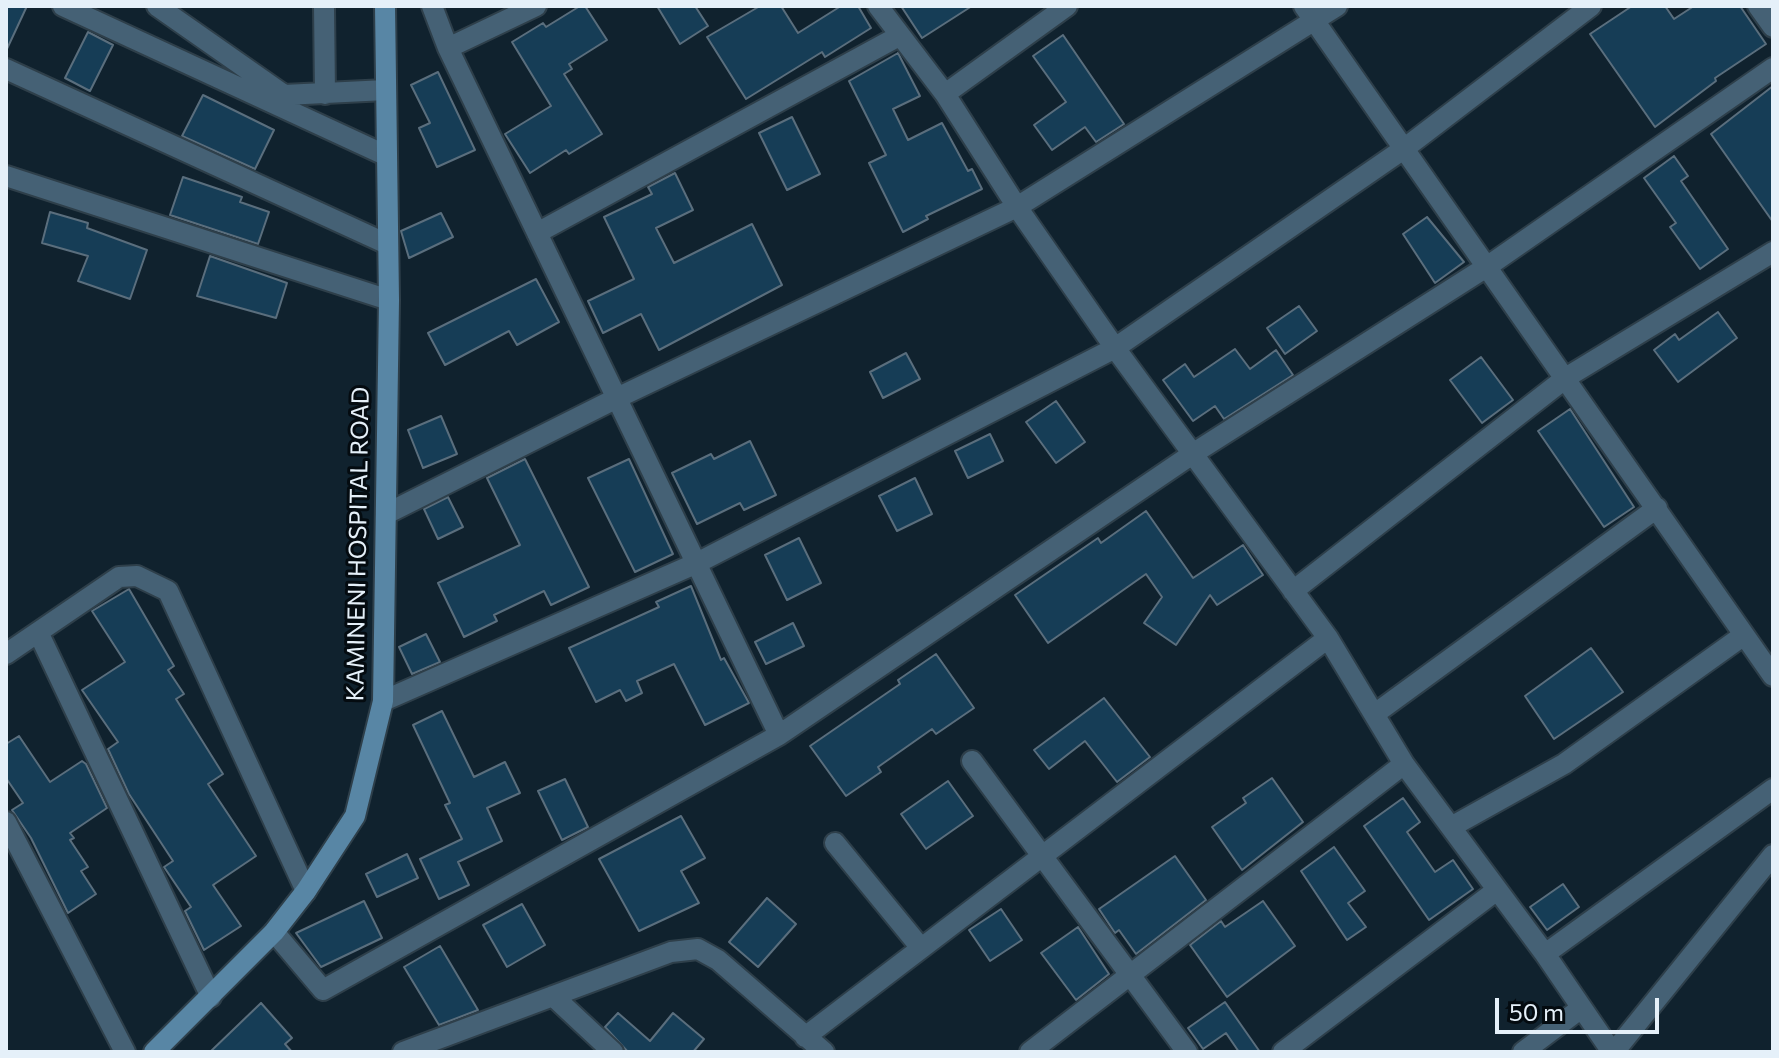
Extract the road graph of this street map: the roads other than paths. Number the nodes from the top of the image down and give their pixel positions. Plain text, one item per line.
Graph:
1 (63, 6) edge
2 (157, 6) edge
3 (324, 6) edge
4 (385, 6) edge
5 (432, 6) edge
6 (536, 6) edge
7 (878, 6) edge
8 (1067, 6) edge
9 (1337, 6) edge
10 (1591, 6) edge
11 (1758, 6) edge
12 (1310, 14) edge
13 (1773, 27) edge
14 (899, 36) junction
15 (448, 48) junction
16 (1773, 68) edge
17 (6, 69) edge
18 (386, 90) junction
19 (325, 94) junction
20 (945, 94) junction
21 (1405, 148) junction
22 (385, 155) junction
23 (6, 176) edge
24 (1017, 207) junction
25 (537, 233) junction
26 (385, 243) junction
27 (1773, 252) edge
28 (1488, 266) junction
29 (389, 300) junction
30 (1115, 348) junction
31 (1567, 377) junction
32 (617, 398) junction
33 (1194, 453) junction
34 (1657, 508) junction
35 (386, 514) junction
36 (697, 563) junction
37 (1293, 591) junction
38 (39, 634) junction
39 (1744, 635) junction
40 (1328, 638) junction
41 (6, 654) edge
42 (1773, 676) edge
43 (383, 701) junction
44 (1376, 713) junction
45 (779, 735) junction
46 (972, 761) dead end
47 (1404, 764) junction
48 (1773, 789) edge
49 (6, 822) edge
50 (1451, 827) junction
51 (835, 843) dead end
52 (1773, 855) edge
53 (1040, 857) junction
54 (1497, 890) junction
55 (306, 891) junction
56 (274, 932) junction
57 (921, 948) junction
58 (1545, 954) junction
59 (1132, 977) junction
60 (553, 996) junction
61 (211, 997) junction
62 (1580, 1009) junction
63 (805, 1037) junction
64 (125, 1052) edge
65 (154, 1052) edge
66 (403, 1052) edge
67 (613, 1052) edge
68 (824, 1052) edge
69 (1030, 1052) edge
70 (1187, 1052) edge
71 (1283, 1052) edge
72 (1523, 1052) edge
73 (1613, 1052) edge

1 - 22 street
2 - 19 street
3 - 19 street
4 - 18 street, KAMINENI HOSPITAL ROAD
5 - 15 street
6 - 15 street
7 - 14 street
8 - 20 street
9 - 12 street
10 - 21 street
11 - 13 street
12 - 21 street
12 - 24 street
14 - 20 street
14 - 25 street
15 - 25 street
16 - 28 street
17 - 26 street
18 - 19 street
18 - 22 street, KAMINENI HOSPITAL ROAD
20 - 24 street
21 - 28 street
21 - 30 street
22 - 26 street, KAMINENI HOSPITAL ROAD
23 - 29 street
24 - 30 street
24 - 32 street
25 - 32 street
26 - 29 street, KAMINENI HOSPITAL ROAD
27 - 31 street
28 - 31 street
28 - 33 street
29 - 35 street, KAMINENI HOSPITAL ROAD
30 - 33 street
30 - 36 street
31 - 34 street
31 - 37 street
32 - 35 street
32 - 36 street
33 - 37 street
33 - 45 street
34 - 39 street
34 - 44 street
35 - 43 street, KAMINENI HOSPITAL ROAD
36 - 43 street
36 - 45 street
37 - 40 street
38 - 41 street
38 - 55 street
38 - 61 street
39 - 42 street
39 - 50 street
40 - 44 street
40 - 53 street
43 - 55 street, KAMINENI HOSPITAL ROAD
44 - 47 street
45 - 56 street
46 - 53 street
47 - 50 street
47 - 59 street
48 - 58 street
49 - 64 street
50 - 54 street
51 - 57 street
52 - 73 street
53 - 57 street
53 - 59 street
54 - 58 street
54 - 71 street
55 - 56 street, KAMINENI HOSPITAL ROAD
56 - 61 street, KAMINENI HOSPITAL ROAD
57 - 63 street
58 - 62 street
59 - 69 street
59 - 70 street
60 - 63 street
60 - 66 street
60 - 67 street
61 - 65 street, KAMINENI HOSPITAL ROAD
62 - 72 street
62 - 73 street
63 - 68 street

